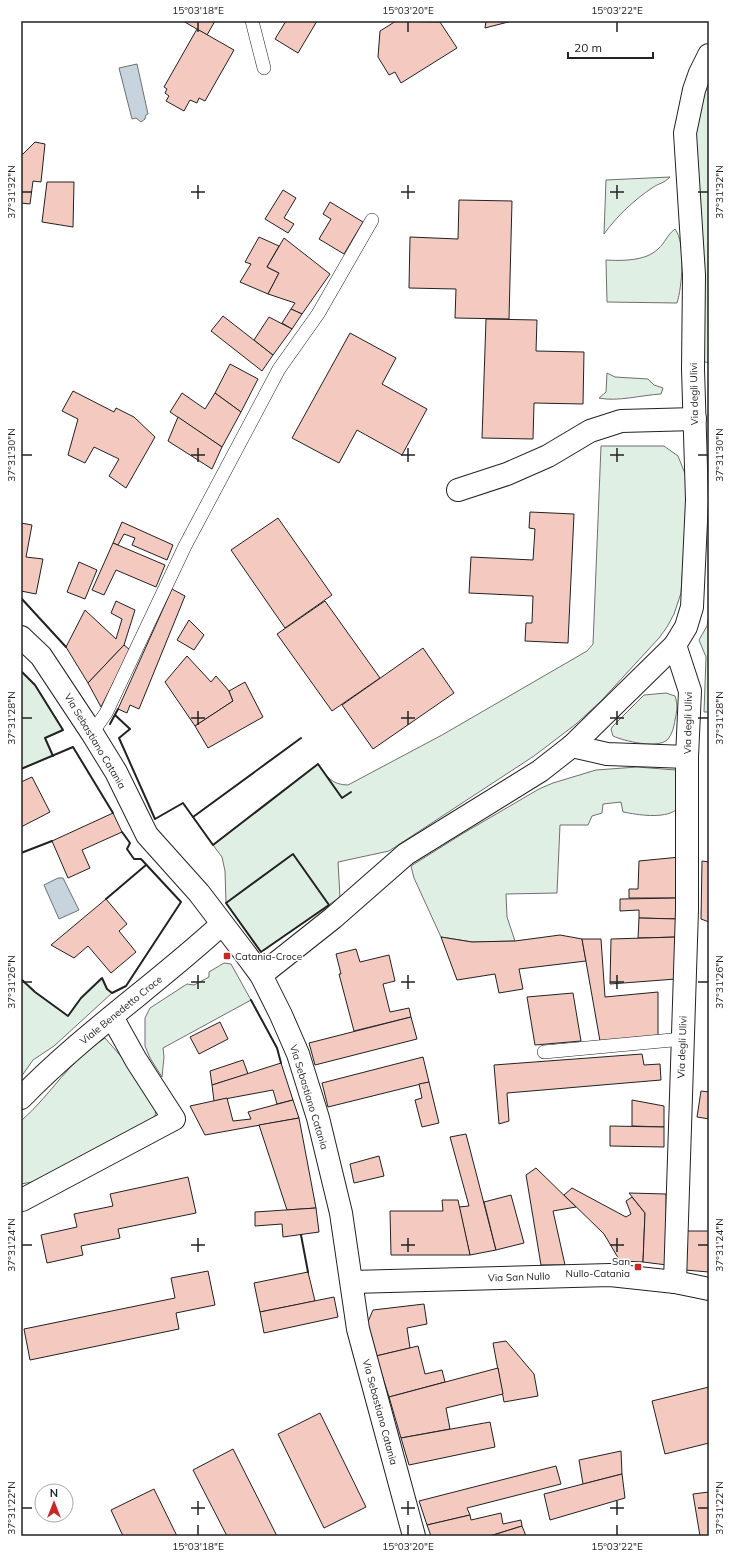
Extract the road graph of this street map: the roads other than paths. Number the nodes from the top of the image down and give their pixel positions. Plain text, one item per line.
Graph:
1 (252, 21) edge
2 (709, 55) edge
3 (264, 68) dead end
4 (372, 220) dead end
5 (695, 418) junction
6 (458, 490) dead end
7 (703, 500) edge
8 (21, 637) edge
9 (675, 645) junction
10 (92, 733) junction
11 (572, 746) junction
12 (687, 757) junction
13 (222, 924) junction
14 (261, 975) junction
15 (112, 1017) junction
16 (683, 1039) junction
17 (544, 1052) dead end
18 (21, 1098) edge
19 (22, 1200) dead end
20 (352, 1282) junction
21 (675, 1282) junction
22 (709, 1289) edge
23 (411, 1535) edge

1 - 3 lane
2 - 5 street, Via degli Ulivi
4 - 10 lane
5 - 6 street
5 - 7 street, Via degli Ulivi
7 - 9 street, Via degli Ulivi
8 - 10 street, Via Sebastiano Catania
9 - 11 street
9 - 12 street, Via degli Ulivi
10 - 13 street, Via Sebastiano Catania
11 - 12 street
11 - 14 street
12 - 16 street, Via degli Ulivi
13 - 14 street, Via Sebastiano Catania
13 - 15 street, Viale Benedetto Croce
14 - 20 street, Via Sebastiano Catania
15 - 18 street, Viale Benedetto Croce
15 - 19 street
16 - 17 lane
16 - 21 street, Via degli Ulivi
20 - 21 street, Via San Nullo
20 - 23 street, Via Sebastiano Catania
21 - 22 street, Via San Nullo

